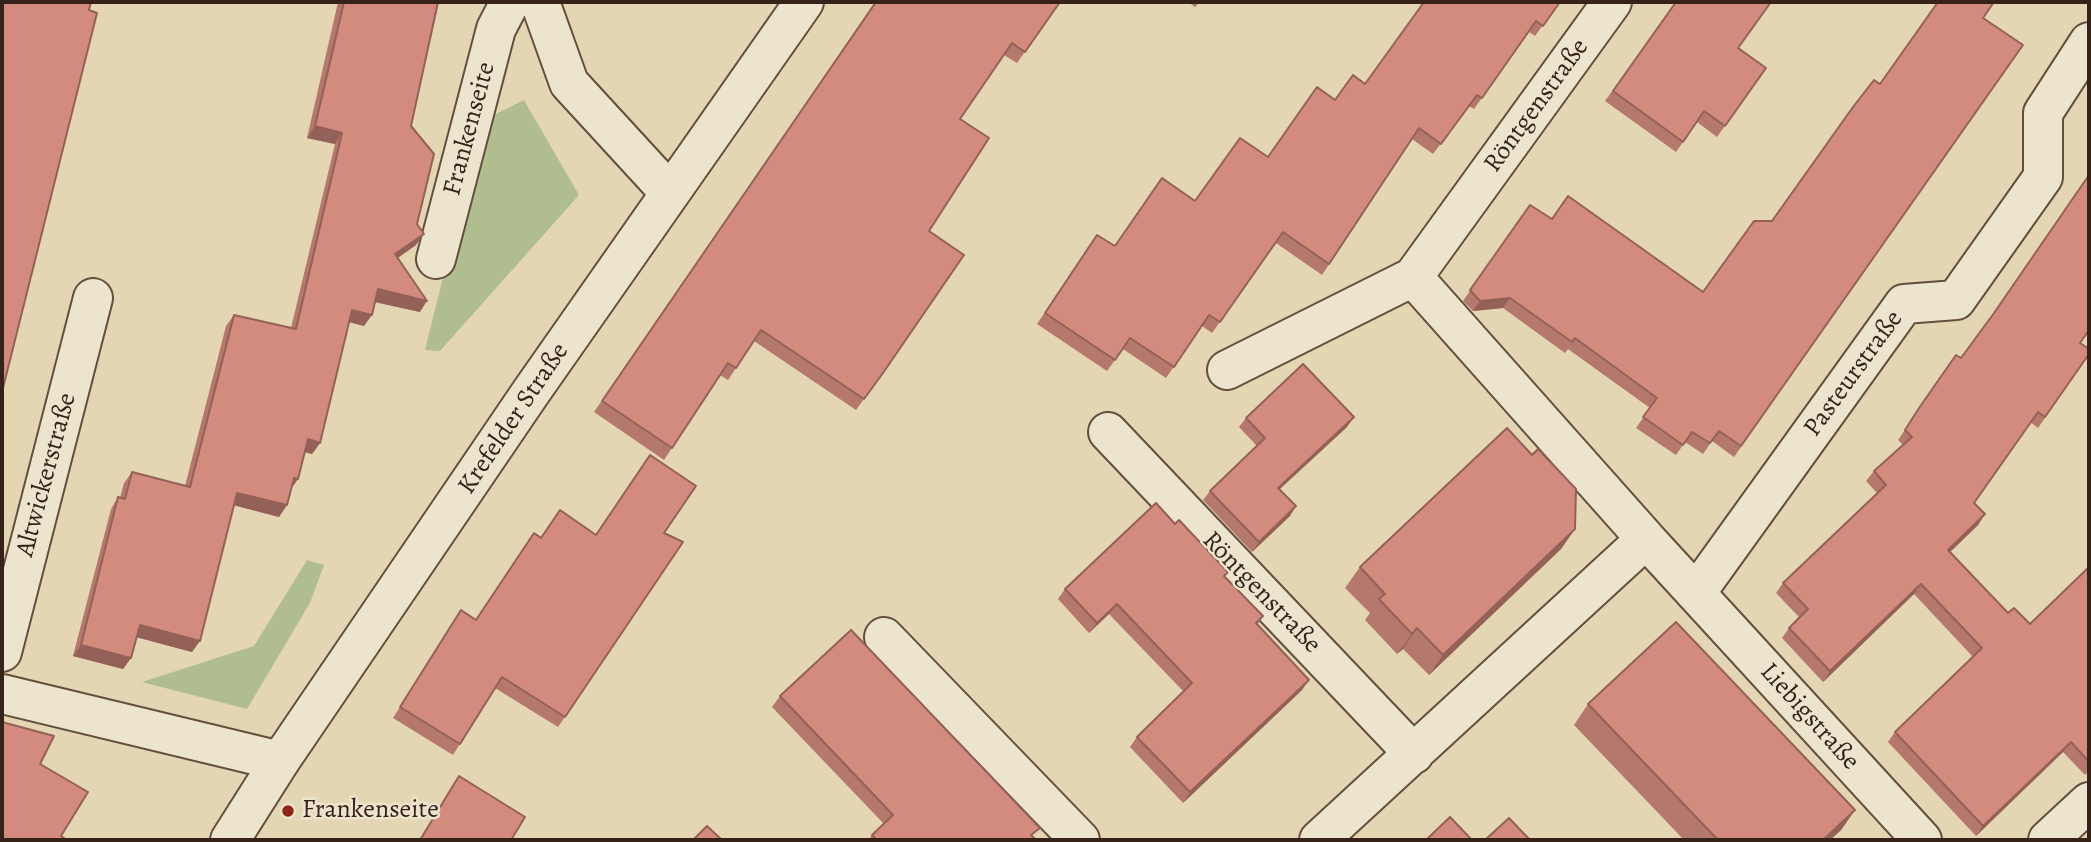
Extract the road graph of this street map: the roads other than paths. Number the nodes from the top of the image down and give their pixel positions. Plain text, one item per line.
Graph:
1 (510, 2) edge
2 (540, 2) edge
3 (804, 2) edge
4 (1612, 2) edge
5 (2089, 42) edge
6 (670, 193) junction
7 (436, 259) dead end
8 (1413, 277) junction
9 (93, 298) dead end
10 (1227, 370) dead end
11 (1108, 432) dead end
12 (1646, 539) junction
13 (1696, 593) junction
14 (884, 637) dead end
15 (2, 652) edge
16 (2, 694) edge
17 (1414, 754) junction
18 (280, 761) junction
19 (2089, 802) edge
20 (230, 840) edge
21 (1080, 840) edge
22 (1319, 840) edge
23 (1922, 840) edge
24 (2048, 840) edge

1 - 7 street, Frankenseite
2 - 6 street
3 - 6 street, Krefelder Straße
4 - 8 street, Röntgenstraße
5 - 13 street, Pasteurstraße
6 - 18 street, Krefelder Straße
8 - 10 street, Röntgenstraße
8 - 12 street
9 - 15 street, Altwickerstraße
11 - 17 street, Röntgenstraße
12 - 13 street
12 - 17 street
13 - 23 street, Liebigstraße
14 - 21 street
16 - 18 street
17 - 22 street
18 - 20 street, Krefelder Straße
19 - 24 street

